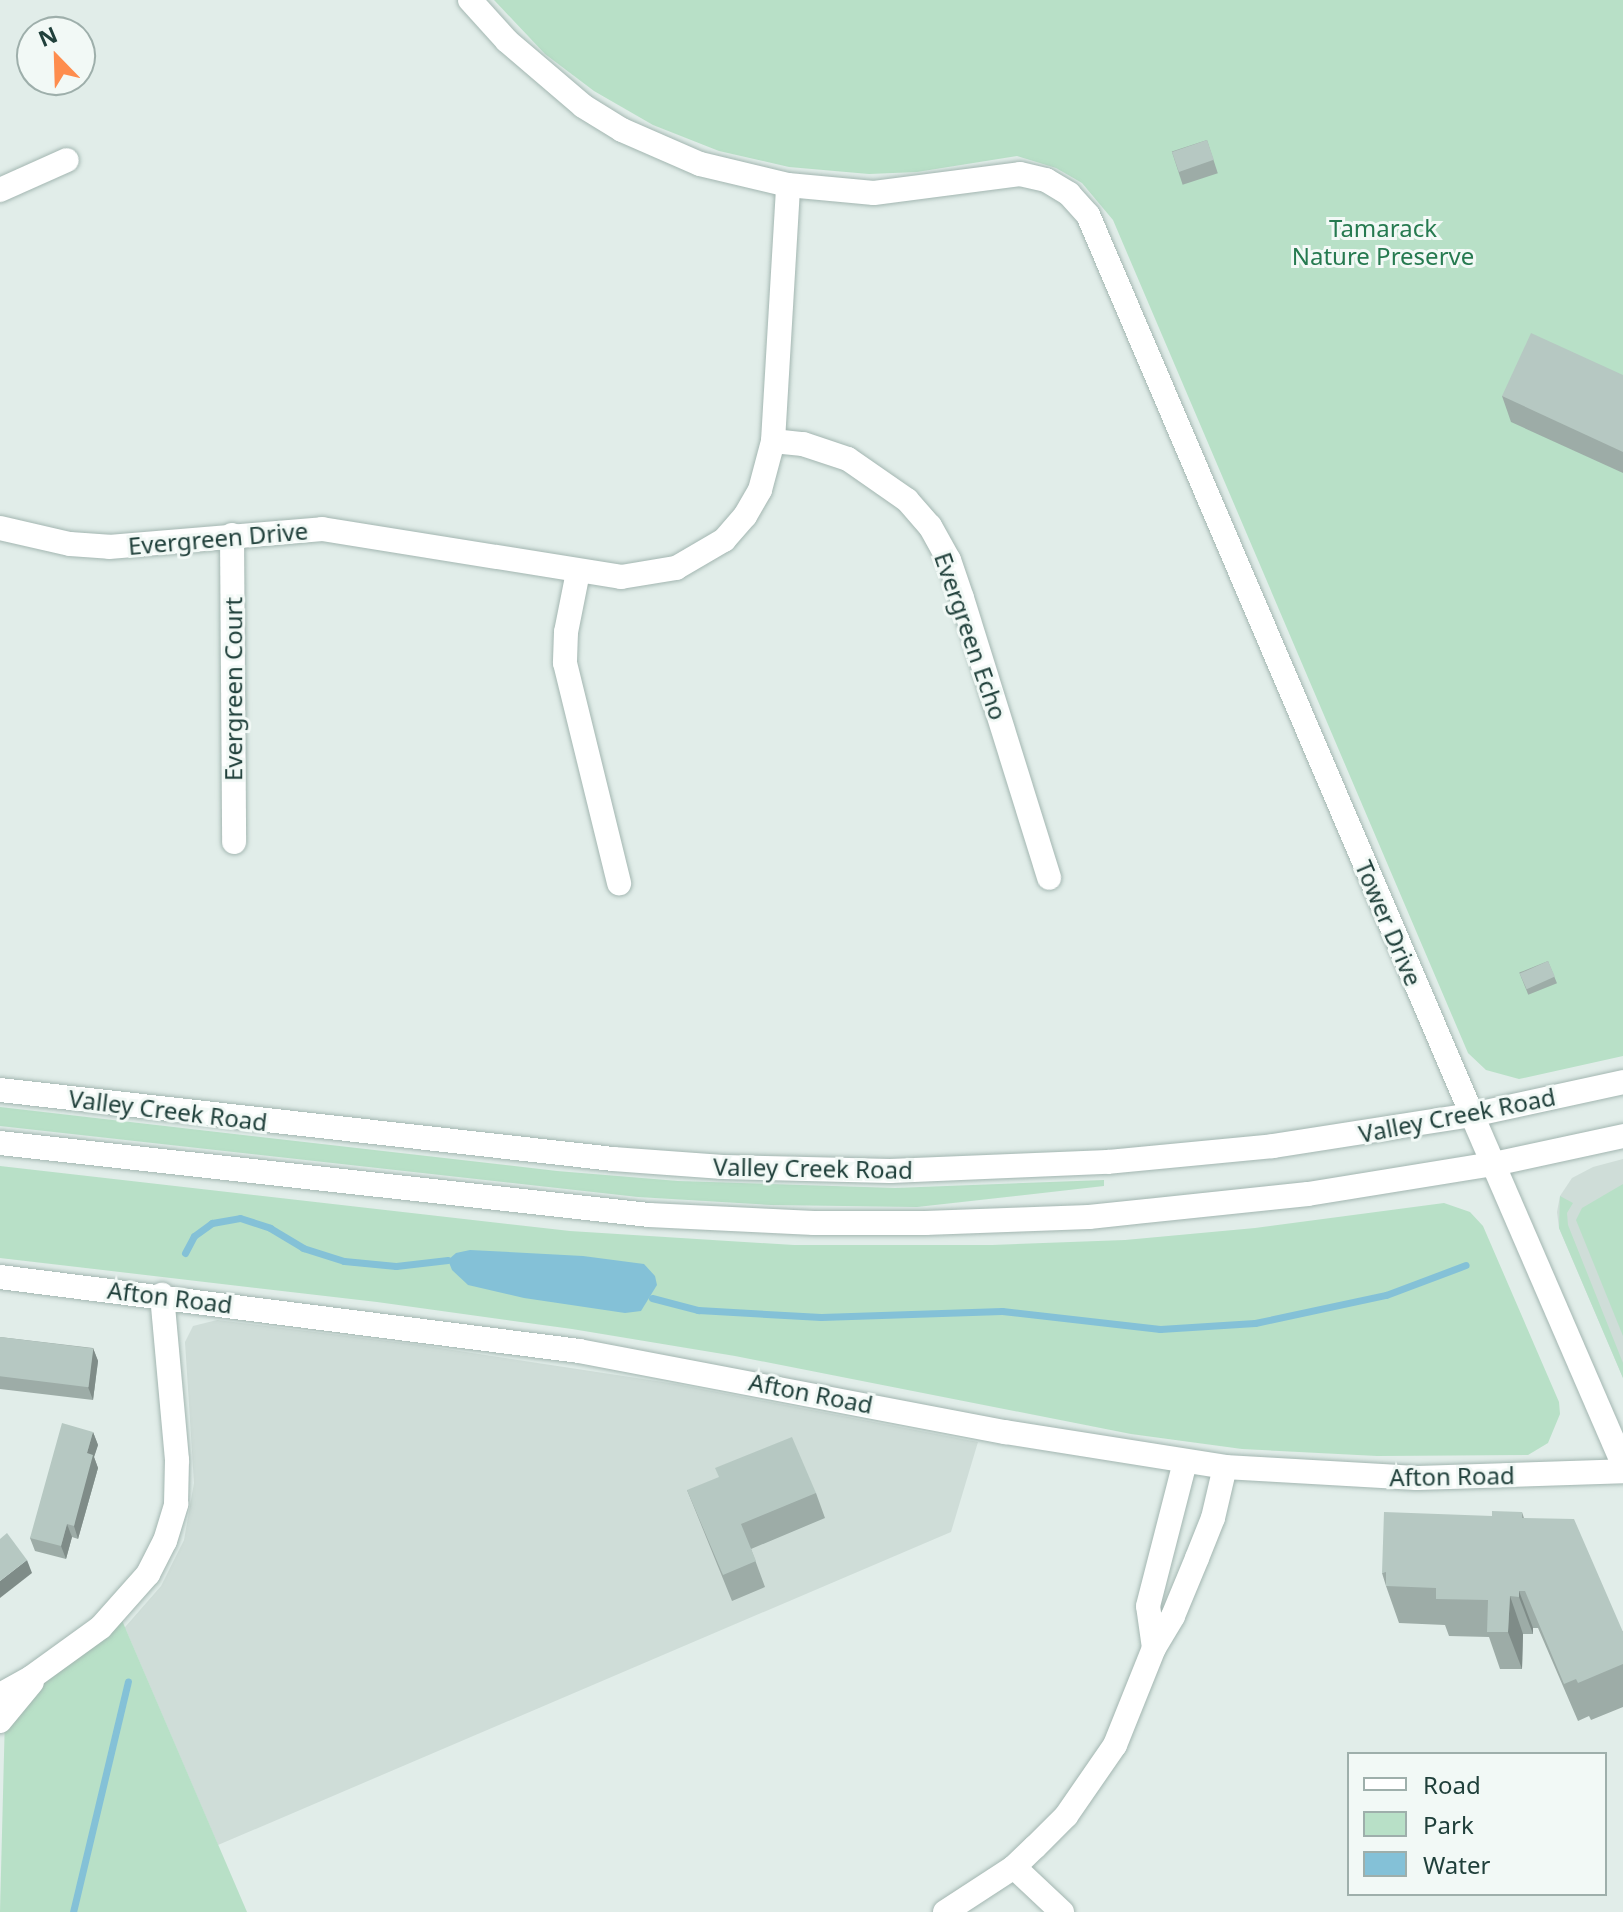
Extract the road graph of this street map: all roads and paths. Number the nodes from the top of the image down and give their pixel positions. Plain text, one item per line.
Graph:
1 (470, 0) edge
2 (67, 160) dead end
3 (788, 185) junction
4 (0, 190) edge
5 (773, 441) junction
6 (0, 528) edge
7 (232, 535) junction
8 (578, 572) junction
9 (234, 842) dead end
10 (1049, 878) dead end
11 (619, 883) dead end
12 (1623, 1082) edge
13 (0, 1090) edge
14 (1472, 1115) junction
15 (1623, 1136) edge
16 (0, 1143) edge
17 (1494, 1164) junction
18 (0, 1277) edge
19 (162, 1295) junction
20 (1185, 1462) junction
21 (1623, 1464) edge
22 (1225, 1467) junction
23 (1623, 1471) edge
24 (1154, 1648) junction
25 (38, 1673) junction
26 (0, 1695) edge
27 (0, 1721) edge
28 (1014, 1867) junction
29 (945, 1912) edge
30 (1062, 1912) edge

1 - 3 street, Tower Drive
2 - 4 street
3 - 5 street, Evergreen Drive
3 - 14 street, Tower Drive
5 - 8 street, Evergreen Drive
5 - 10 street, Evergreen Echo
6 - 7 street, Evergreen Drive
7 - 8 street, Evergreen Drive
7 - 9 street, Evergreen Court
8 - 11 street
12 - 14 street, Valley Creek Road
13 - 14 street, Valley Creek Road
14 - 17 street, Tower Drive
15 - 17 street
16 - 17 street
17 - 21 street, Tower Drive
18 - 19 street, Afton Road
19 - 20 street, Afton Road
19 - 25 street
20 - 22 street, Afton Road
20 - 24 street
22 - 23 street, Afton Road
22 - 24 street
24 - 28 street
25 - 26 street
25 - 27 street
28 - 29 street
28 - 30 street

